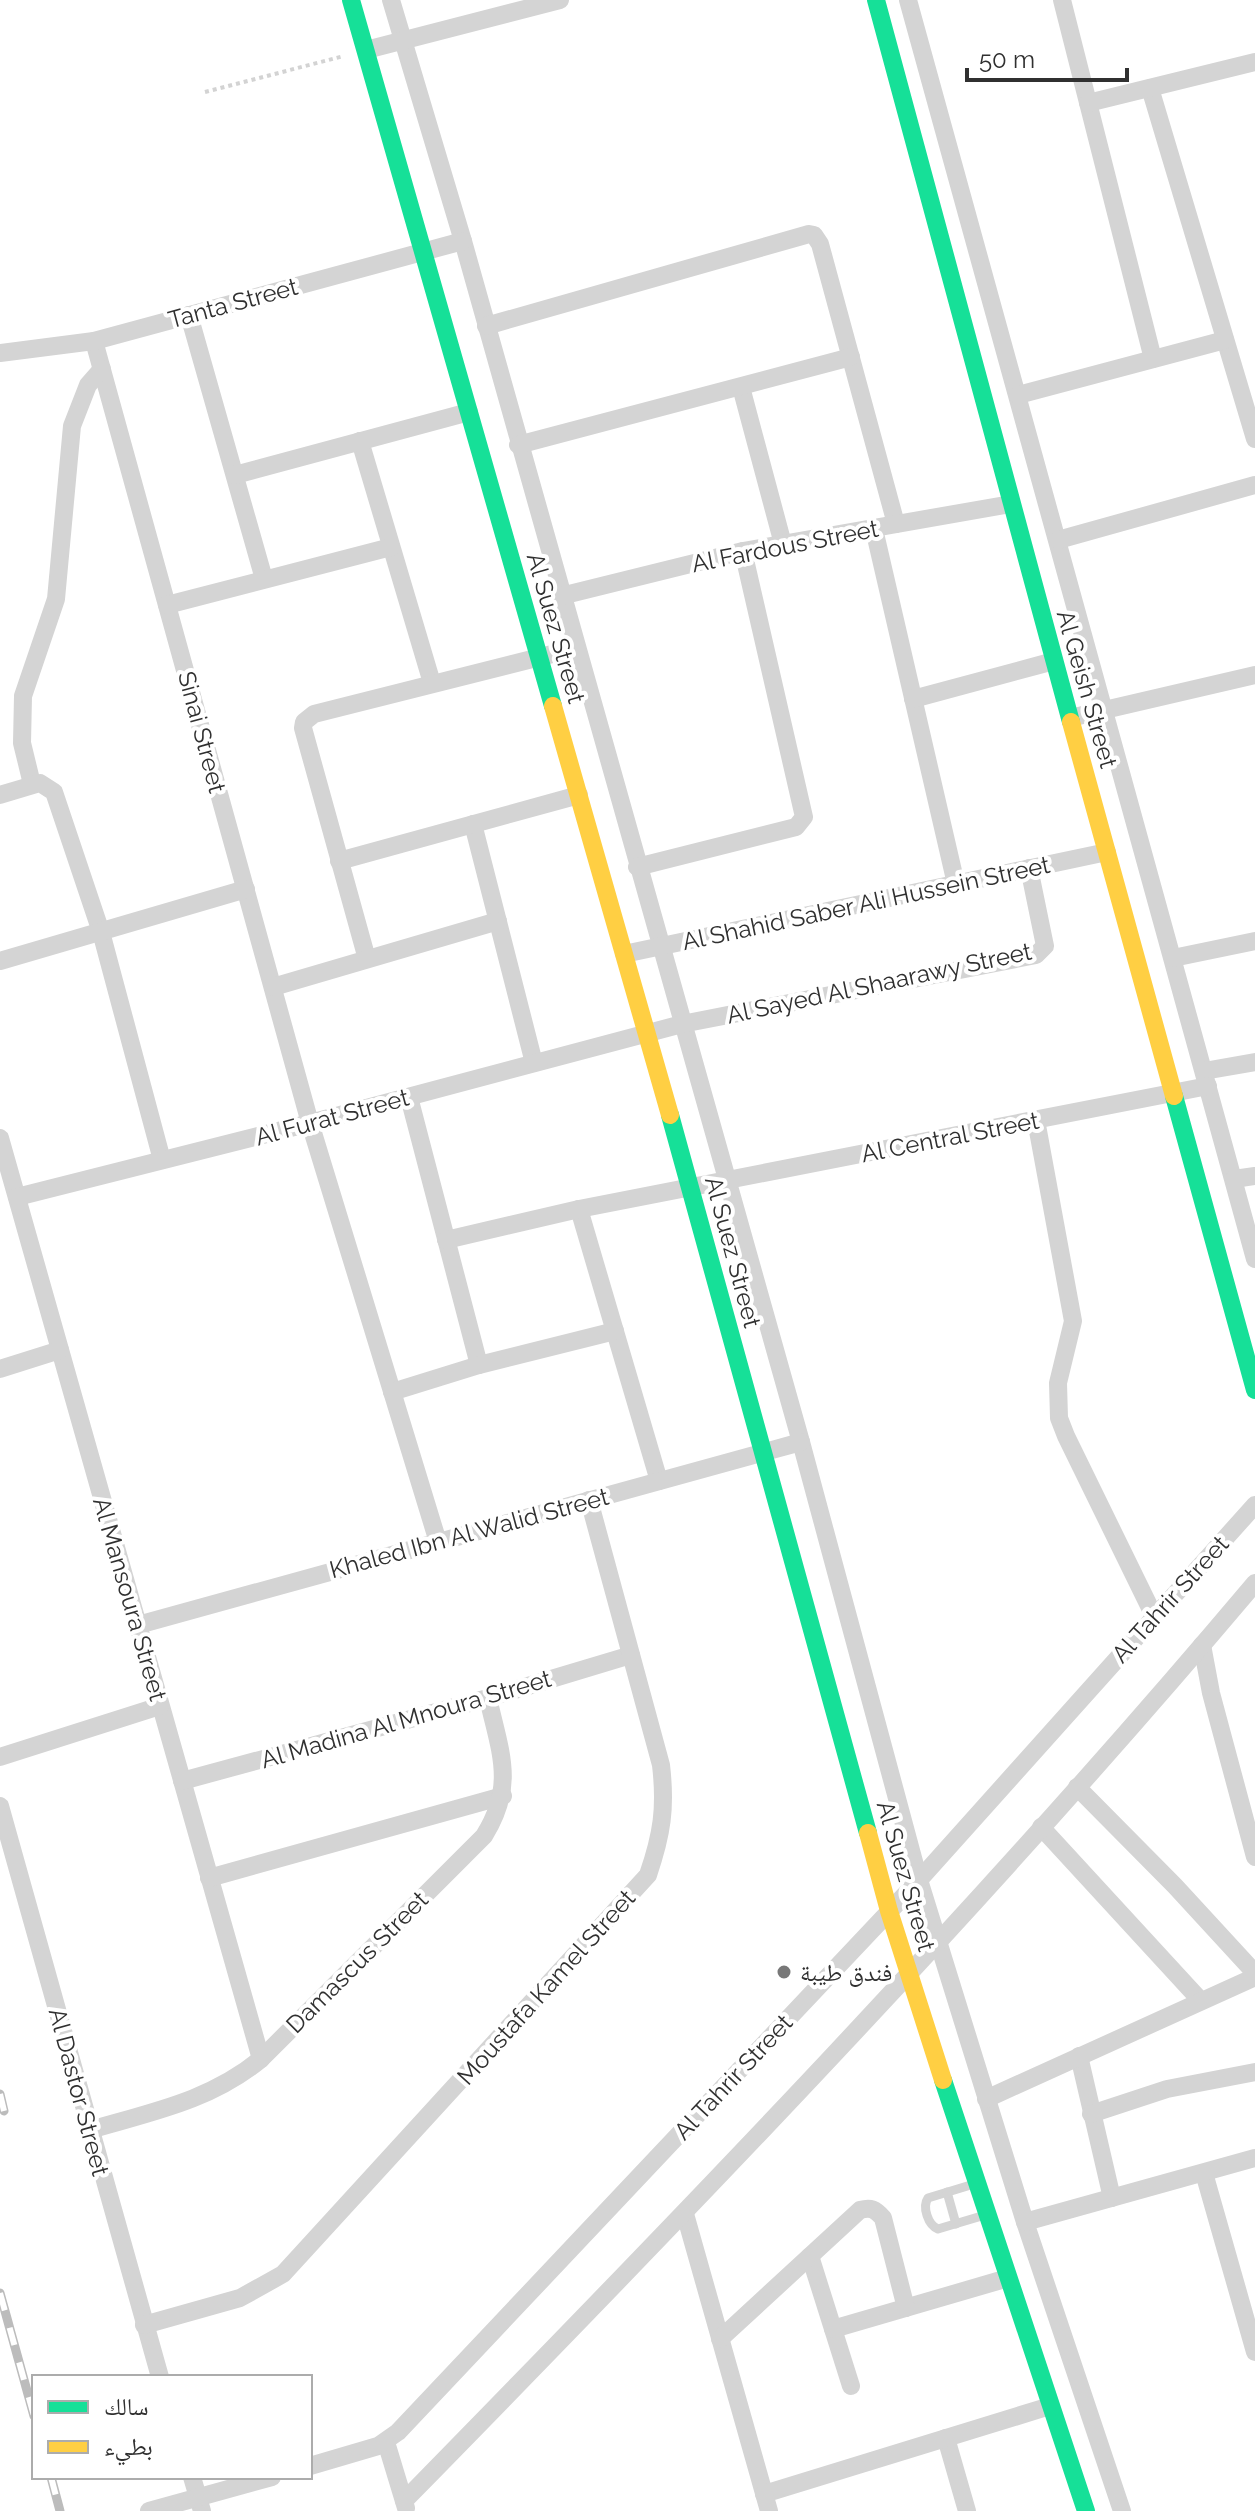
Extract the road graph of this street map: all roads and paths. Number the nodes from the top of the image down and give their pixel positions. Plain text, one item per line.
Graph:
1 (351, 0) edge
2 (391, 0) edge
3 (560, 0) edge
4 (876, 0) edge
5 (929, 0) edge
6 (1062, 0) edge
7 (540, 2) edge
8 (908, 2) edge
9 (404, 41) junction
10 (366, 50) junction
11 (1255, 62) edge
12 (1150, 88) junction
13 (205, 92) dead end
14 (1088, 103) junction
15 (463, 241) junction
16 (423, 251) junction
17 (189, 315) junction
18 (486, 326) junction
19 (1225, 340) junction
20 (94, 341) junction
21 (0, 353) edge
22 (851, 357) junction
23 (1153, 359) junction
24 (102, 369) junction
25 (741, 387) junction
26 (1018, 395) junction
27 (469, 412) junction
28 (1255, 439) edge
29 (360, 441) junction
30 (518, 445) junction
31 (1036, 463) junction
32 (1002, 473) junction
33 (235, 475) junction
34 (1255, 485) edge
35 (1011, 504) junction
36 (896, 524) junction
37 (874, 529) junction
38 (1058, 540) junction
39 (783, 544) junction
40 (391, 547) junction
41 (743, 551) junction
42 (264, 579) junction
43 (561, 596) junction
44 (167, 605) junction
45 (576, 648) junction
46 (539, 657) junction
47 (1054, 661) junction
48 (1254, 680) edge
49 (432, 683) junction
50 (913, 699) junction
51 (1105, 710) junction
52 (1070, 718) junction
53 (32, 784) junction
54 (0, 795) edge
55 (579, 795) junction
56 (473, 824) junction
57 (1107, 852) junction
58 (339, 861) junction
59 (637, 867) junction
60 (1029, 868) junction
61 (956, 884) junction
62 (246, 889) junction
63 (498, 921) junction
64 (101, 932) junction
65 (1255, 941) edge
66 (660, 946) junction
67 (624, 954) junction
68 (1173, 958) junction
69 (367, 959) junction
70 (0, 961) edge
71 (273, 987) junction
72 (682, 1024) junction
73 (647, 1033) junction
74 (1255, 1062) edge
75 (534, 1063) junction
76 (1206, 1079) junction
77 (1173, 1093) junction
78 (409, 1097) junction
79 (1036, 1120) junction
80 (310, 1123) junction
81 (0, 1138) edge
82 (162, 1160) junction
83 (1255, 1176) edge
84 (1234, 1179) junction
85 (726, 1181) junction
86 (691, 1188) junction
87 (17, 1197) junction
88 (579, 1209) junction
89 (446, 1240) junction
90 (1255, 1259) edge
91 (615, 1331) junction
92 (60, 1350) junction
93 (479, 1365) junction
94 (0, 1369) edge
95 (1255, 1390) edge
96 (392, 1392) junction
97 (801, 1442) junction
98 (762, 1453) junction
99 (659, 1481) junction
100 (589, 1500) junction
101 (1255, 1505) edge
102 (438, 1542) junction
103 (1255, 1583) edge
104 (1154, 1616) junction
105 (138, 1625) junction
106 (1202, 1645) junction
107 (631, 1655) junction
108 (488, 1698) junction
109 (160, 1706) junction
110 (0, 1757) edge
111 (182, 1781) junction
112 (1077, 1787) junction
113 (503, 1796) junction
114 (0, 1806) edge
115 (1041, 1827) junction
116 (1255, 1857) edge
117 (209, 1878) junction
118 (919, 1880) junction
119 (889, 1911) junction
120 (938, 1940) junction
121 (909, 1972) junction
122 (1255, 1975) edge
123 (1201, 2001) junction
124 (1079, 2056) junction
125 (261, 2059) junction
126 (1255, 2072) edge
127 (986, 2099) junction
128 (1091, 2114) junction
129 (90, 2130) junction
130 (1255, 2158) edge
131 (1010, 2173) junction
132 (1204, 2173) junction
133 (977, 2183) junction
134 (947, 2192) junction
135 (1112, 2198) junction
136 (685, 2214) junction
137 (987, 2215) junction
138 (1025, 2222) junction
139 (956, 2224) junction
140 (810, 2256) junction
141 (1008, 2278) junction
142 (906, 2308) junction
143 (144, 2325) junction
144 (833, 2329) junction
145 (720, 2339) junction
146 (1255, 2352) edge
147 (159, 2375) edge
148 (851, 2386) dead end
149 (1050, 2406) junction
150 (946, 2438) junction
151 (386, 2442) junction
152 (312, 2465) edge
153 (193, 2479) edge
154 (267, 2479) edge
155 (766, 2502) edge
156 (200, 2505) edge
157 (405, 2506) edge
158 (149, 2511) edge
159 (967, 2511) edge
160 (1086, 2511) edge
161 (1122, 2511) edge

1 - 10 street, Al Suez Street
2 - 9 street, Al Suez Street
3 - 7 street
4 - 32 street, Al Geish Street
5 - 8 street
6 - 14 street
7 - 9 street
8 - 26 street, Al Geish Street
9 - 10 street
9 - 15 street, Al Suez Street
10 - 13 path
10 - 16 street, Al Suez Street
11 - 12 street
12 - 14 street
12 - 19 street
14 - 23 street
15 - 16 street, Tanta Street
15 - 18 street, Al Suez Street
16 - 17 street, Tanta Street
16 - 27 street, Al Suez Street
17 - 20 street, Tanta Street
17 - 33 street
18 - 22 street
18 - 30 street, Al Suez Street
19 - 23 street
19 - 28 street
20 - 21 street, Tanta Street
20 - 24 street, Sinai Street
22 - 25 street
22 - 36 street
23 - 26 street
24 - 44 street, Sinai Street
24 - 53 street
25 - 30 street
25 - 39 street
26 - 31 street, Al Geish Street
27 - 29 street
27 - 46 street, Al Suez Street
29 - 33 street
29 - 40 street
30 - 43 street, Al Suez Street
31 - 32 street
31 - 38 street, Al Geish Street
32 - 35 street, Al Geish Street
33 - 42 street
34 - 38 street
35 - 36 street, Al Fardous Street
35 - 47 street, Al Geish Street
36 - 37 street, Al Fardous Street
37 - 39 street, Al Fardous Street
37 - 50 street
38 - 51 street, Al Geish Street
39 - 41 street, Al Fardous Street
40 - 42 street
40 - 49 street
41 - 43 street, Al Fardous Street
41 - 59 street
42 - 44 street
43 - 45 street, Al Suez Street
44 - 62 street, Sinai Street
45 - 46 street
45 - 59 street, Al Suez Street
46 - 49 street
46 - 55 street, Al Suez Street
47 - 50 street
47 - 52 street, Al Geish Street
48 - 51 street
49 - 58 street
50 - 61 street
51 - 52 street
51 - 68 street, Al Geish Street
52 - 57 street, Al Geish Street
53 - 54 street
53 - 64 street
55 - 56 street
55 - 67 street, Al Suez Street
56 - 58 street
56 - 63 street
57 - 60 street, Al Shahid Saber Ali Hussein Street
57 - 77 street, Al Geish Street
58 - 69 street
59 - 66 street, Al Suez Street
60 - 61 street, Al Shahid Saber Ali Hussein Street
60 - 72 street, Al Sayed Al Shaarawy Street
61 - 66 street, Al Shahid Saber Ali Hussein Street
62 - 64 street
62 - 71 street, Sinai Street
63 - 69 street
63 - 75 street
64 - 70 street
64 - 82 street
65 - 68 street
66 - 67 street, Al Shahid Saber Ali Hussein Street
66 - 72 street, Al Suez Street
67 - 73 street, Al Suez Street
68 - 76 street, Al Geish Street
69 - 71 street
71 - 80 street, Sinai Street
72 - 73 street, Al Furat Street
72 - 85 street, Al Suez Street
73 - 75 street, Al Furat Street
73 - 86 street, Al Suez Street
74 - 76 street, Al Central Street
75 - 78 street, Al Furat Street
76 - 77 street, Al Central Street
76 - 84 street, Al Geish Street
77 - 79 street, Al Central Street
77 - 95 street, Al Geish Street
78 - 80 street, Al Furat Street
78 - 89 street
79 - 85 street, Al Central Street
79 - 104 street
80 - 82 street, Al Furat Street
80 - 96 street, Sinai Street
81 - 87 street, Al Mansoura Street
82 - 87 street, Al Furat Street
83 - 84 street
84 - 90 street, Al Geish Street
85 - 86 street, Al Central Street
85 - 97 street, Al Suez Street
86 - 88 street, Al Central Street
86 - 98 street, Al Suez Street
87 - 92 street, Al Mansoura Street
88 - 89 street, Al Central Street
88 - 91 street
89 - 93 street
91 - 93 street
91 - 99 street
92 - 94 street
92 - 105 street, Al Mansoura Street
93 - 96 street
96 - 102 street, Sinai Street
97 - 98 street, Khaled Ibn Al Walid Street
97 - 118 street, Al Suez Street
98 - 99 street, Khaled Ibn Al Walid Street
98 - 119 street, Al Suez Street
99 - 100 street, Khaled Ibn Al Walid Street
100 - 102 street, Khaled Ibn Al Walid Street
100 - 107 street, Moustafa Kamel Street
101 - 104 street, Al Tahrir Street
102 - 105 street, Khaled Ibn Al Walid Street
103 - 106 street
104 - 118 street, Al Tahrir Street
105 - 109 street, Al Mansoura Street
106 - 112 street
106 - 116 street
107 - 108 street, Al Madina Al Mnoura Street
107 - 143 street, Moustafa Kamel Street
108 - 111 street, Al Madina Al Mnoura Street
108 - 113 street, Damascus Street
109 - 110 street
109 - 111 street, Al Mansoura Street
111 - 117 street, Al Mansoura Street
112 - 115 street
112 - 122 street
113 - 117 street
113 - 125 street, Damascus Street
114 - 129 street, Al Dastor Street
115 - 120 street
115 - 123 street
117 - 125 street, Al Mansoura Street
118 - 119 street, Al Tahrir Street
118 - 120 street, Al Suez Street
119 - 121 street, Al Suez Street
119 - 151 street, Al Tahrir Street
120 - 121 street
120 - 127 street, Al Suez Street
121 - 133 street, Al Suez Street
121 - 136 street
122 - 123 street
123 - 124 street
124 - 127 street
124 - 128 street
125 - 129 street, Damascus Street
126 - 128 street
127 - 131 street, Al Suez Street
128 - 135 street
129 - 143 street, Al Dastor Street
130 - 132 street
131 - 133 street
131 - 138 street, Al Suez Street
132 - 135 street
132 - 146 street
133 - 134 lane
133 - 137 street, Al Suez Street
134 - 139 lane
134 - 139 lane
135 - 138 street
136 - 145 street
136 - 157 street
137 - 139 lane
137 - 141 street, Al Suez Street
138 - 161 street, Al Suez Street
140 - 142 street
140 - 144 street
140 - 145 street
141 - 142 street
141 - 149 street, Al Suez Street
142 - 144 street
143 - 147 street, Al Dastor Street
144 - 148 street
145 - 155 street
149 - 150 street
149 - 160 street, Al Suez Street
150 - 155 street
150 - 159 street
151 - 152 street, Al Tahrir Street
151 - 157 street
153 - 156 street
154 - 156 street
156 - 158 street

